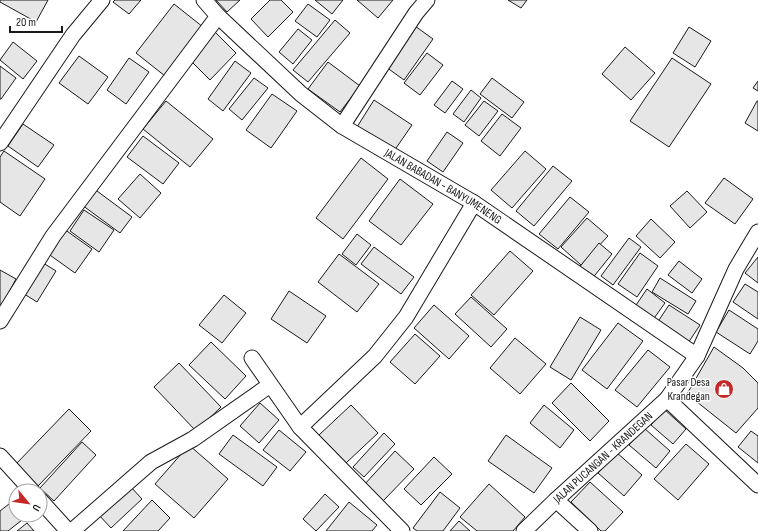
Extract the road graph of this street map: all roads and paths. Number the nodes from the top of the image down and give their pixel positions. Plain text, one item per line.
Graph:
1 (102, 0) edge
2 (204, 0) edge
3 (427, 0) edge
4 (218, 16) junction
5 (342, 126) junction
6 (0, 143) edge
7 (474, 203) junction
8 (758, 232) edge
9 (0, 321) edge
10 (697, 356) junction
11 (252, 358) dead end
12 (270, 385) junction
13 (667, 399) junction
14 (300, 426) junction
15 (0, 456) edge
16 (25, 483) edge
17 (758, 485) edge
18 (556, 500) junction
19 (48, 509) edge
20 (68, 531) edge
21 (72, 531) edge
22 (402, 531) edge
23 (524, 531) edge
24 (590, 531) edge

1 - 6 street
2 - 4 street, JALAN BABADAN - BANYUMENENG
3 - 5 street
4 - 5 street, JALAN BABADAN - BANYUMENENG
4 - 9 street
5 - 7 street, JALAN BABADAN - BANYUMENENG
7 - 10 street, JALAN BABADAN - BANYUMENENG
7 - 14 street
8 - 10 street, JALAN PUCANGAN - KRANDEGAN
10 - 13 street, JALAN PUCANGAN - KRANDEGAN
11 - 12 street
12 - 14 street
12 - 21 street
13 - 17 street
13 - 18 street, JALAN PUCANGAN - KRANDEGAN
14 - 22 street
15 - 16 street
18 - 23 street, JALAN PUCANGAN - KRANDEGAN
18 - 24 street
19 - 20 street

